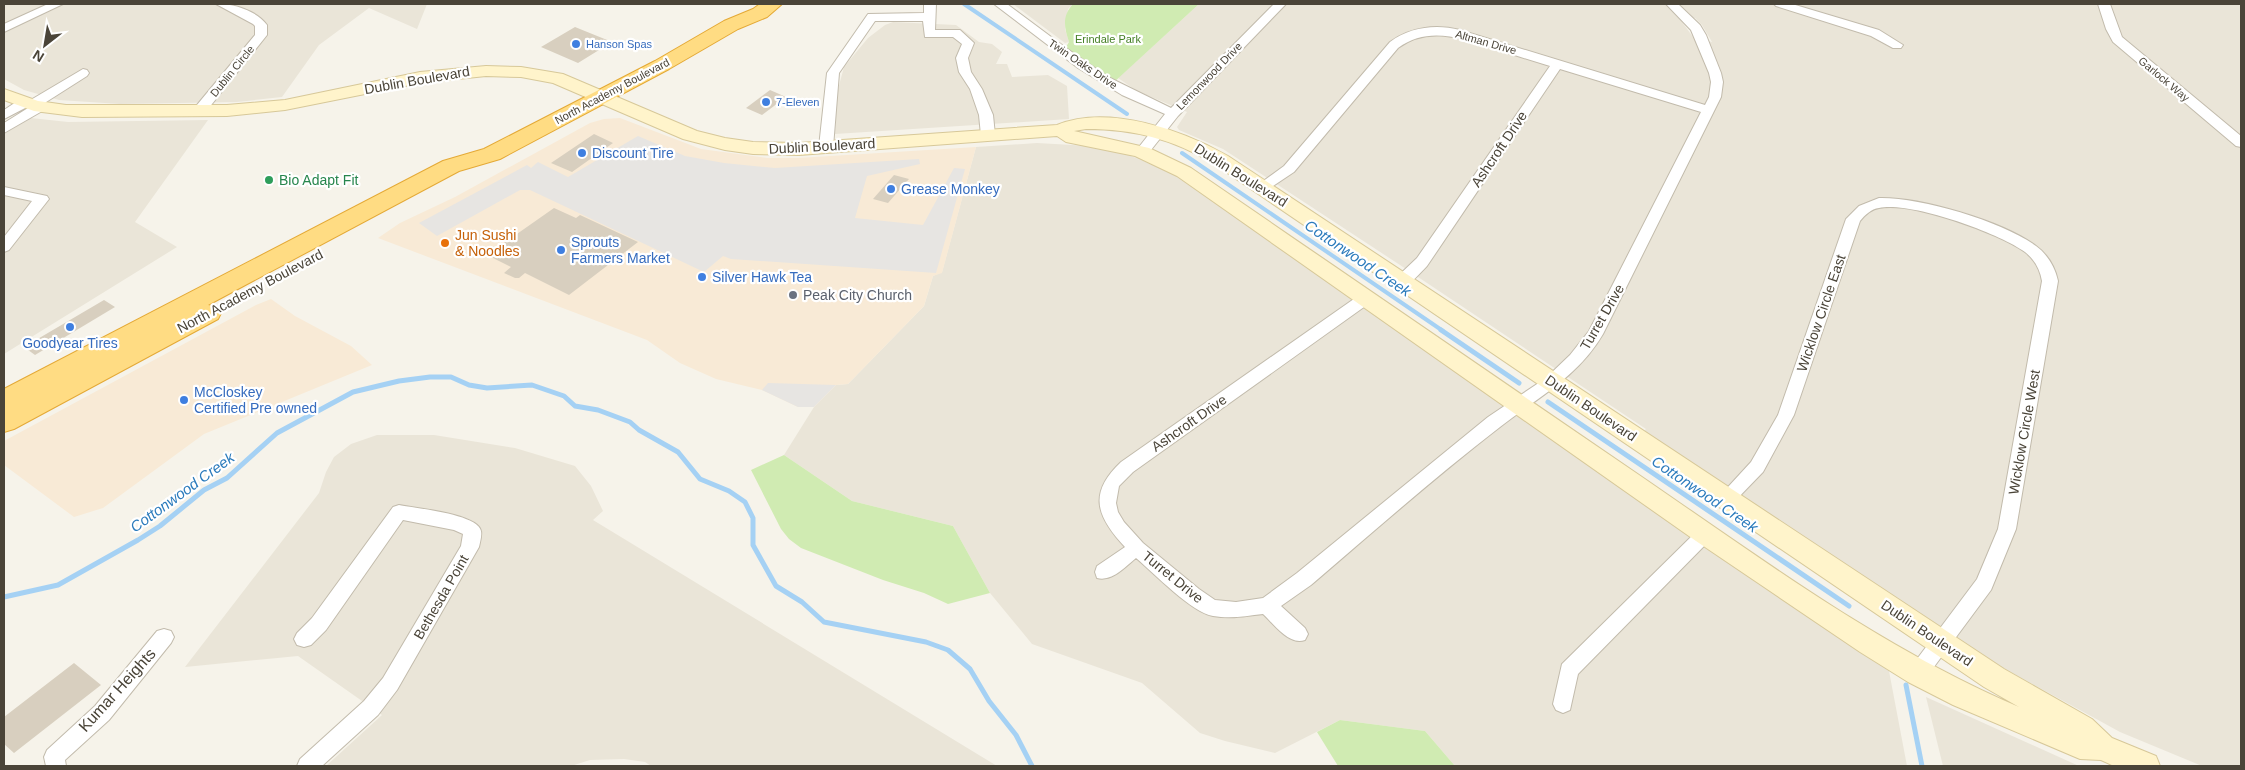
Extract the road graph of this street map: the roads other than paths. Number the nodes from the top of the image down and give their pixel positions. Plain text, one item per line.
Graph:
1 (58, 4) edge
2 (222, 4) edge
3 (744, 4) edge
4 (772, 4) edge
5 (930, 4) edge
6 (1000, 4) edge
7 (1280, 4) edge
8 (1672, 4) edge
9 (1780, 4) edge
10 (2104, 4) edge
11 (929, 17) junction
12 (731, 25) junction
13 (276, 26) dead end
14 (4, 28) edge
15 (262, 30) junction
16 (1897, 44) dead end
17 (1558, 63) junction
18 (83, 73) dead end
19 (4, 94) edge
20 (602, 96) junction
21 (31, 105) junction
22 (1708, 110) junction
23 (199, 111) junction
24 (1173, 113) junction
25 (4, 115) edge
26 (4, 129) edge
27 (1060, 130) junction
28 (1158, 131) junction
29 (988, 135) junction
30 (2241, 143) edge
31 (826, 147) junction
32 (1142, 152) junction
33 (492, 154) junction
34 (1262, 187) junction
35 (4, 191) edge
36 (1959, 219) joint
37 (4, 247) edge
38 (1402, 282) junction
39 (1366, 298) junction
40 (1552, 382) junction
41 (4, 401) edge
42 (1519, 404) junction
43 (4, 422) edge
44 (1726, 499) junction
45 (1705, 534) junction
46 (1137, 548) junction
47 (1104, 572) dead end
48 (1267, 605) junction
49 (1298, 634) dead end
50 (164, 637) dead end
51 (304, 639) dead end
52 (1941, 642) junction
53 (1918, 673) junction
54 (1563, 704) dead end
55 (2102, 747) junction
56 (2135, 764) edge
57 (56, 766) edge
58 (307, 766) edge

1 - 14 street
2 - 15 street, Dublin Circle
3 - 12 highway, North Academy Boulevard
4 - 12 highway, North Academy Boulevard
5 - 11 street
6 - 24 street, Twin Oaks Drive
7 - 24 street, Lemonwood Drive
8 - 22 street, Turret Drive
9 - 16 street
10 - 30 street, Garlock Way
11 - 29 street
11 - 31 street
12 - 20 highway, North Academy Boulevard
13 - 15 street, Dublin Circle
15 - 23 street, Dublin Circle
17 - 22 street, Altman Drive
17 - 34 street, Altman Drive
17 - 38 street, Ashcroft Drive
18 - 21 street
19 - 21 main road, Dublin Boulevard
20 - 23 main road, Dublin Boulevard
20 - 31 main road, Dublin Boulevard
20 - 33 highway, North Academy Boulevard
21 - 23 main road, Dublin Boulevard
21 - 25 street
21 - 26 street
22 - 40 street, Turret Drive
24 - 28 street, Lemonwood Drive
27 - 28 main road, Dublin Boulevard
27 - 29 main road, Dublin Boulevard
27 - 32 main road, Dublin Boulevard
28 - 32 street, Lemonwood Drive
28 - 34 main road, Dublin Boulevard
29 - 31 main road, Dublin Boulevard
32 - 39 main road, Dublin Boulevard
33 - 41 highway, North Academy Boulevard
33 - 43 highway, North Academy Boulevard
34 - 38 main road, Dublin Boulevard
35 - 37 street
36 - 44 street, Wicklow Circle East
36 - 52 street, Wicklow Circle West
38 - 40 main road, Dublin Boulevard
39 - 42 main road, Dublin Boulevard
39 - 46 street, Ashcroft Drive
40 - 42 street, Turret Drive
40 - 44 main road, Dublin Boulevard
42 - 45 main road, Dublin Boulevard
42 - 48 street, Turret Drive
44 - 52 main road, Dublin Boulevard
45 - 53 main road, Dublin Boulevard
45 - 54 street
46 - 47 street
46 - 48 street, Turret Drive
48 - 49 street
50 - 57 street, Kumar Heights
51 - 58 street, Bethesda Point
52 - 53 street, Wicklow Circle West
52 - 55 main road, Dublin Boulevard
53 - 55 main road, Dublin Boulevard
55 - 56 main road, Dublin Boulevard

